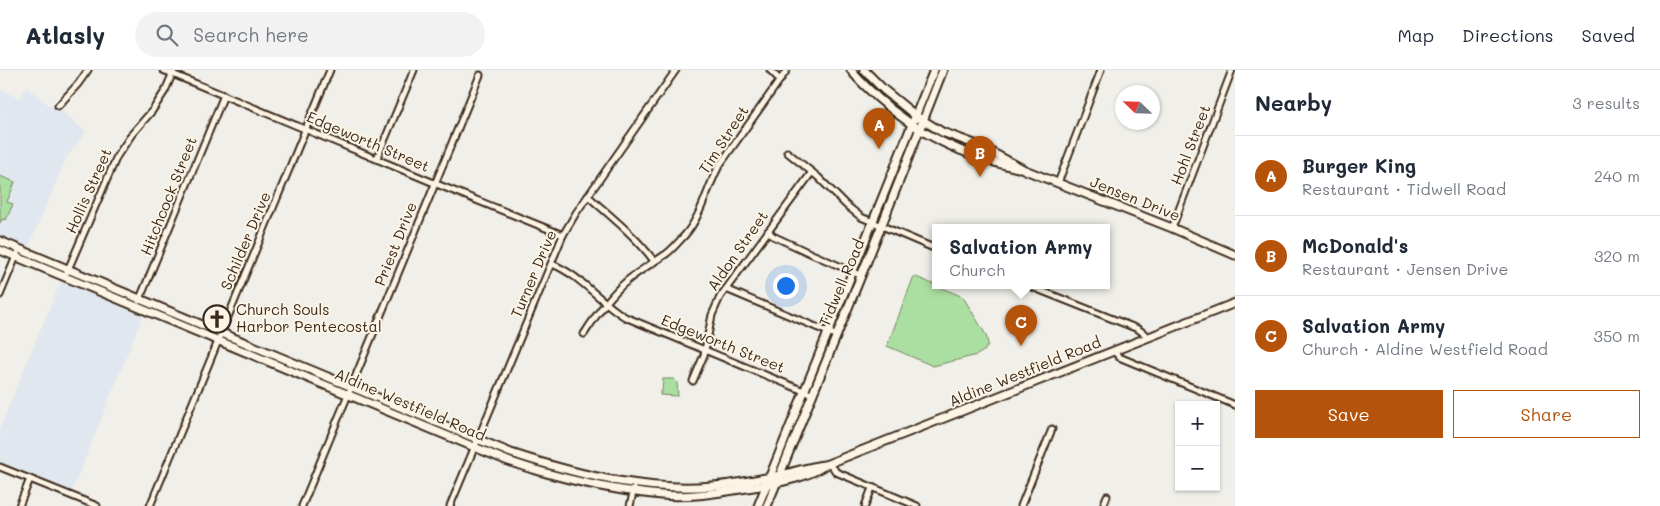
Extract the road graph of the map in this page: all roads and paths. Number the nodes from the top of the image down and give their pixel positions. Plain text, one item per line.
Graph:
1 (88, 70) edge
2 (163, 70) edge
3 (330, 70) edge
4 (414, 70) edge
5 (676, 70) edge
6 (770, 70) edge
7 (788, 70) edge
8 (864, 70) edge
9 (934, 70) edge
10 (941, 70) edge
11 (1101, 70) edge
12 (1232, 70) edge
13 (174, 72) edge
14 (854, 73) edge
15 (480, 75) dead end
16 (780, 80) junction
17 (224, 95) junction
18 (58, 106) dead end
19 (916, 116) junction
20 (923, 121) junction
21 (912, 125) junction
22 (306, 129) junction
23 (919, 130) junction
24 (787, 152) dead end
25 (377, 158) junction
26 (1025, 170) junction
27 (812, 172) junction
28 (434, 183) junction
29 (1058, 184) junction
30 (588, 196) junction
31 (873, 223) junction
32 (881, 227) junction
33 (1172, 228) junction
34 (768, 231) junction
35 (563, 235) junction
36 (0, 241) edge
37 (932, 247) edge
38 (0, 250) edge
39 (18, 253) junction
40 (1235, 255) edge
41 (654, 261) junction
42 (552, 264) junction
43 (67, 273) junction
44 (857, 273) junction
45 (726, 289) junction
46 (1037, 289) edge
47 (0, 295) edge
48 (138, 303) junction
49 (606, 303) junction
50 (1235, 303) edge
51 (584, 334) dead end
52 (832, 334) junction
53 (219, 337) junction
54 (1149, 337) junction
55 (706, 350) junction
56 (1114, 351) junction
57 (693, 381) dead end
58 (349, 391) junction
59 (808, 392) junction
60 (1235, 406) edge
61 (1052, 429) dead end
62 (477, 443) junction
63 (827, 464) junction
64 (0, 467) edge
65 (30, 479) junction
66 (777, 479) junction
67 (769, 481) junction
68 (635, 483) junction
69 (872, 488) junction
70 (633, 491) junction
71 (696, 491) junction
72 (1107, 496) dead end
73 (19, 506) edge
74 (96, 506) edge
75 (150, 506) edge
76 (302, 506) edge
77 (450, 506) edge
78 (630, 506) edge
79 (758, 506) edge
80 (767, 506) edge
81 (865, 506) edge
82 (917, 506) edge
83 (1021, 506) edge
84 (1103, 506) edge

1 - 18 street
2 - 13 street, Edgeworth Street
3 - 22 street, Schilder Drive
4 - 25 street
5 - 30 street, Turner Drive
6 - 16 street
7 - 16 street, Tim Street
8 - 14 street
8 - 19 main road, Jensen Drive
9 - 19 main road, Tidwell Road
10 - 20 main road, Tidwell Road
11 - 29 street
12 - 33 street, Hohl Street
13 - 17 street, Edgeworth Street
13 - 43 street, Hollis Street
14 - 21 main road, Jensen Drive
15 - 28 street, Priest Drive
16 - 41 street, Tim Street
17 - 22 street, Edgeworth Street
17 - 48 street, Hitchcock Street
19 - 20 main road, Jensen Drive
19 - 21 main road, Tidwell Road
20 - 23 main road, Tidwell Road
20 - 26 main road, Jensen Drive
21 - 23 main road, Jensen Drive
21 - 31 main road, Tidwell Road
22 - 25 street, Edgeworth Street
22 - 53 street, Schilder Drive
23 - 26 main road, Jensen Drive
23 - 32 main road, Tidwell Road
24 - 27 street
25 - 28 street, Edgeworth Street
26 - 29 main road, Jensen Drive
27 - 31 street
27 - 34 street, Aldon Street
28 - 35 street, Edgeworth Street
28 - 58 street, Priest Drive
29 - 33 main road, Jensen Drive
30 - 35 street, Turner Drive
30 - 41 street
31 - 32 street
31 - 44 main road, Tidwell Road
32 - 37 street
32 - 44 main road, Tidwell Road
33 - 40 main road, Jensen Drive
34 - 44 street
34 - 45 street, Aldon Street
35 - 42 street, Turner Drive
36 - 39 main road, Aldine Westfield Road
38 - 39 main road, Aldine Westfield Road
39 - 43 main road, Aldine Westfield Road
39 - 47 street
41 - 49 street, Tim Street
42 - 49 street, Edgeworth Street
42 - 62 street, Turner Drive
43 - 48 main road, Aldine Westfield Road
44 - 52 main road, Tidwell Road
45 - 52 street
45 - 55 street, Aldon Street
46 - 54 street
48 - 53 main road, Aldine Westfield Road
49 - 51 street, Tim Street
49 - 55 street, Edgeworth Street
50 - 54 main road, Aldine Westfield Road
52 - 59 main road, Tidwell Road
53 - 58 main road, Aldine Westfield Road
53 - 75 street, Schilder Drive
54 - 56 main road, Aldine Westfield Road
55 - 57 street, Aldon Street
55 - 59 street, Edgeworth Street
56 - 60 street
56 - 63 main road, Aldine Westfield Road
58 - 62 main road, Aldine Westfield Road
58 - 76 street, Priest Drive
59 - 66 main road, Tidwell Road
59 - 67 main road, Tidwell Road
61 - 83 street
62 - 68 main road, Aldine Westfield Road
62 - 70 main road, Aldine Westfield Road
62 - 77 street, Turner Drive
63 - 66 main road, Aldine Westfield Road
63 - 69 street
64 - 65 street
65 - 73 street
65 - 74 street
66 - 67 main road, Aldine Westfield Road
66 - 80 main road, Tidwell Road
67 - 71 main road, Aldine Westfield Road
67 - 79 main road, Tidwell Road
68 - 70 street
68 - 71 main road, Aldine Westfield Road
69 - 81 street
69 - 82 street
70 - 71 main road, Aldine Westfield Road
70 - 78 street
72 - 84 street

